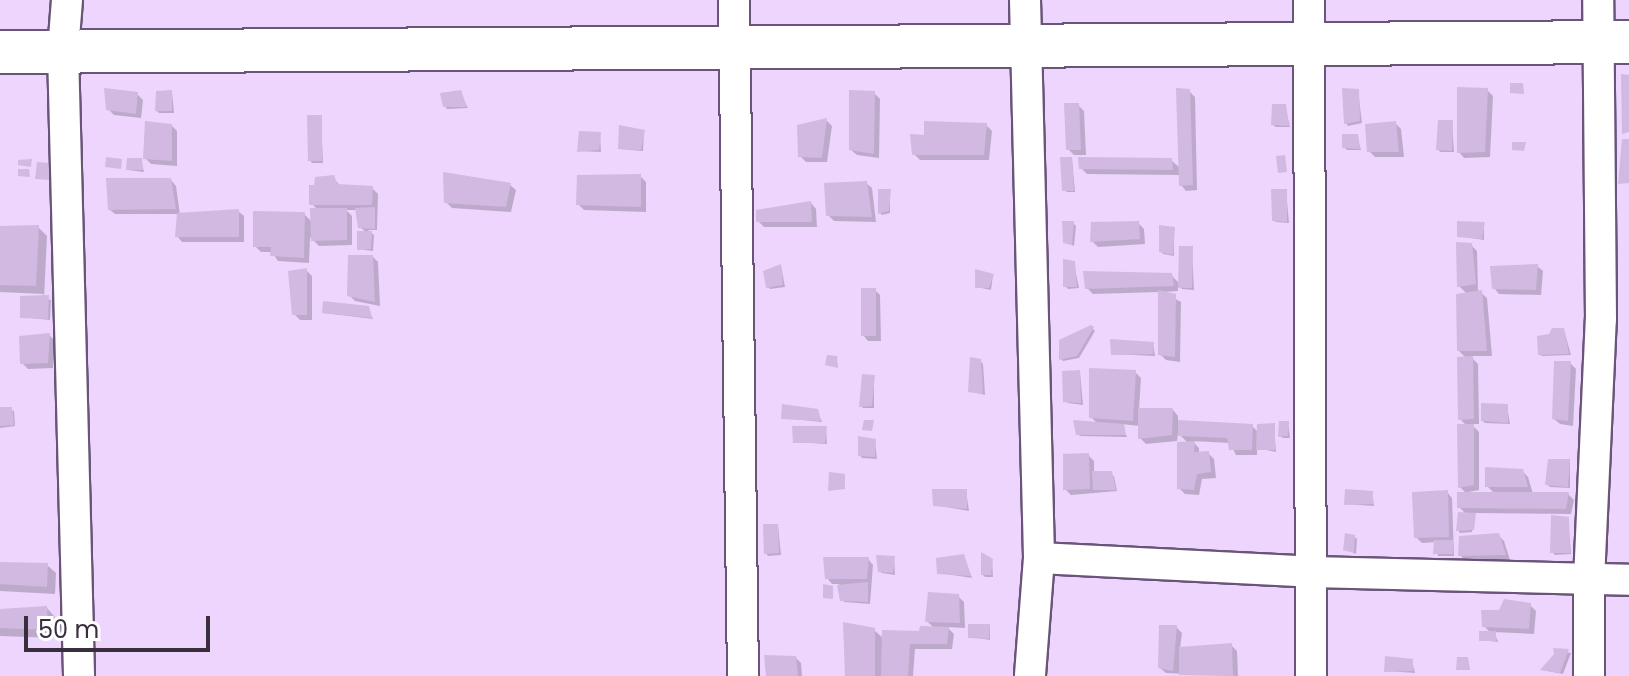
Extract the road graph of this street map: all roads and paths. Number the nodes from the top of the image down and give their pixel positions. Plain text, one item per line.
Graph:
1 (67, 0) edge
2 (734, 0) edge
3 (1025, 0) edge
4 (1309, 0) edge
5 (1598, 0) edge
6 (1614, 42) edge
7 (1309, 44) junction
8 (1026, 45) junction
9 (734, 48) junction
10 (63, 51) junction
11 (0, 52) edge
12 (1039, 558) junction
13 (1312, 572) junction
14 (1589, 580) junction
15 (1629, 580) edge
16 (79, 676) edge
17 (743, 676) edge
18 (1030, 676) edge
19 (1311, 676) edge
20 (1589, 676) edge

1 - 10 street
2 - 9 street
3 - 8 street
4 - 7 street
5 - 6 street
6 - 7 street
6 - 14 street
7 - 8 street
7 - 13 street
8 - 9 street
8 - 12 street
9 - 10 street
9 - 17 street
10 - 11 street
10 - 16 street
12 - 13 street
12 - 18 street
13 - 14 street
13 - 19 street
14 - 15 street
14 - 20 street

